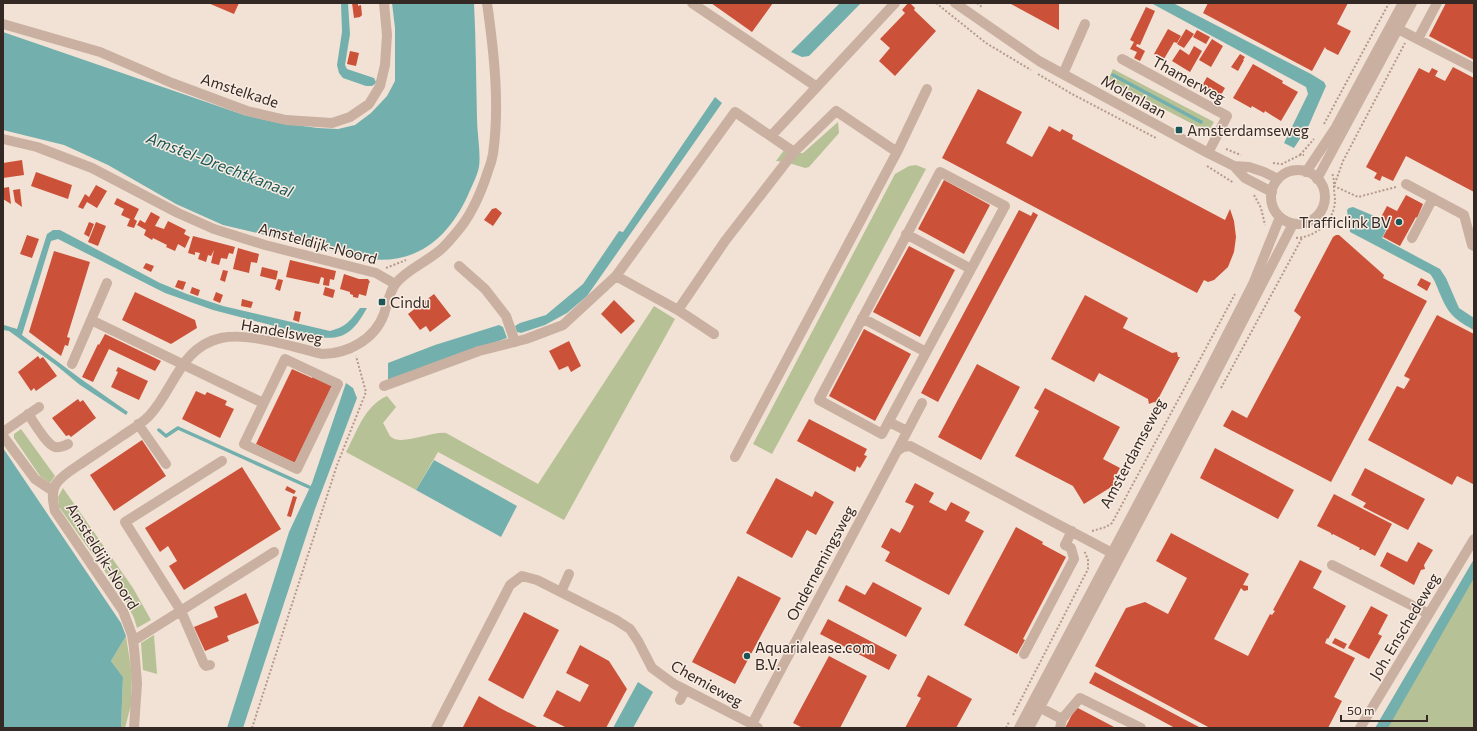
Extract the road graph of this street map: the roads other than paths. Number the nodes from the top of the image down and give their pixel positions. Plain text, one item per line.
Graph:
1 (384, 3) edge
2 (487, 3) edge
3 (692, 3) edge
4 (895, 3) edge
5 (955, 3) edge
6 (1412, 3) edge
7 (1437, 3) edge
8 (1399, 4) edge
9 (3, 24) edge
10 (1085, 24) dead end
11 (1398, 29) junction
12 (1413, 37) junction
13 (1122, 59) dead end
14 (1474, 68) edge
15 (1063, 74) junction
16 (817, 87) junction
17 (927, 89) dead end
18 (771, 136) junction
19 (3, 139) edge
20 (794, 152) junction
21 (897, 152) junction
22 (1208, 153) junction
23 (1234, 166) junction
24 (1306, 172) junction
25 (1317, 179) junction
26 (1278, 180) junction
27 (1406, 184) road end
28 (1272, 192) junction
29 (1433, 198) junction
30 (1280, 217) junction
31 (1293, 224) junction
32 (906, 234) junction
33 (1412, 238) dead end
34 (1474, 246) edge
35 (459, 266) dead end
36 (971, 268) junction
37 (616, 276) junction
38 (107, 283) dead end
39 (395, 284) junction
40 (678, 310) junction
41 (862, 318) junction
42 (91, 320) junction
43 (714, 334) dead end
44 (515, 342) junction
45 (926, 352) junction
46 (72, 364) dead end
47 (182, 364) junction
48 (384, 386) dead end
49 (263, 403) junction
50 (922, 403) dead end
51 (38, 407) dead end
52 (28, 414) junction
53 (889, 422) junction
54 (138, 424) junction
55 (907, 431) junction
56 (3, 432) edge
57 (3, 436) edge
58 (68, 444) dead end
59 (897, 451) junction
60 (735, 457) dead end
61 (222, 461) dead end
62 (166, 464) dead end
63 (53, 491) junction
64 (1072, 531) junction
65 (1474, 539) edge
66 (274, 552) dead end
67 (1112, 553) junction
68 (1332, 565) dead end
69 (569, 574) dead end
70 (560, 592) junction
71 (181, 611) junction
72 (1429, 614) junction
73 (133, 641) junction
74 (1024, 654) dead end
75 (210, 665) dead end
76 (685, 690) junction
77 (680, 700) dead end
78 (1039, 707) junction
79 (1061, 724) edge
80 (755, 726) edge
81 (134, 728) edge
82 (436, 728) edge
83 (1019, 728) edge
84 (1029, 728) edge
85 (1141, 728) edge
86 (1360, 728) edge

1 - 9 street, Amstelkade
2 - 39 street
3 - 16 street
4 - 16 street
5 - 15 street, Molenlaan
6 - 11 street
7 - 12 street
8 - 24 street
10 - 15 street
11 - 12 street
11 - 25 street
12 - 14 street
13 - 22 street, Thamerweg
15 - 22 street, Molenlaan
16 - 18 street
17 - 21 street
18 - 20 street
18 - 37 street
19 - 39 street, Amsteldijk-Noord
20 - 21 street
20 - 40 street
21 - 60 street
22 - 23 street, Molenlaan
23 - 26 street, Molenlaan
23 - 28 street, Molenlaan
24 - 25 street
24 - 26 street
25 - 31 street
26 - 28 street
27 - 29 street
28 - 30 street
29 - 33 street
29 - 34 street
30 - 31 street
30 - 67 street, Amsterdamseweg
31 - 78 street
32 - 36 street
32 - 36 street
32 - 41 street
35 - 44 street
36 - 45 street
37 - 40 street
37 - 44 street
38 - 42 street
39 - 47 street, Handelsweg
40 - 43 street
41 - 45 street
41 - 53 street
42 - 46 street
42 - 47 street
44 - 48 street
45 - 53 street
47 - 49 street
47 - 54 street, Handelsweg
49 - 49 street, Handelsweg
50 - 55 street, Ondernemingsweg
51 - 52 street
52 - 56 street
52 - 58 street
53 - 55 street
54 - 62 street
54 - 63 street, Handelsweg
55 - 59 street, Ondernemingsweg
57 - 63 street, Amsteldijk-Noord
59 - 64 street
59 - 80 street, Ondernemingsweg
61 - 71 street
63 - 73 street, Amsteldijk-Noord
64 - 67 street
64 - 74 street
65 - 72 street, Joh. Enschedeweg
66 - 71 street
67 - 83 street, Amsterdamseweg
68 - 72 street
69 - 70 street
70 - 76 street, Chemieweg
70 - 82 street, Chemieweg
71 - 73 street
71 - 75 street
72 - 86 street, Joh. Enschedeweg
73 - 81 street, Amsteldijk-Noord
76 - 77 street
76 - 80 street, Chemieweg
78 - 79 street
78 - 84 street
79 - 85 street

